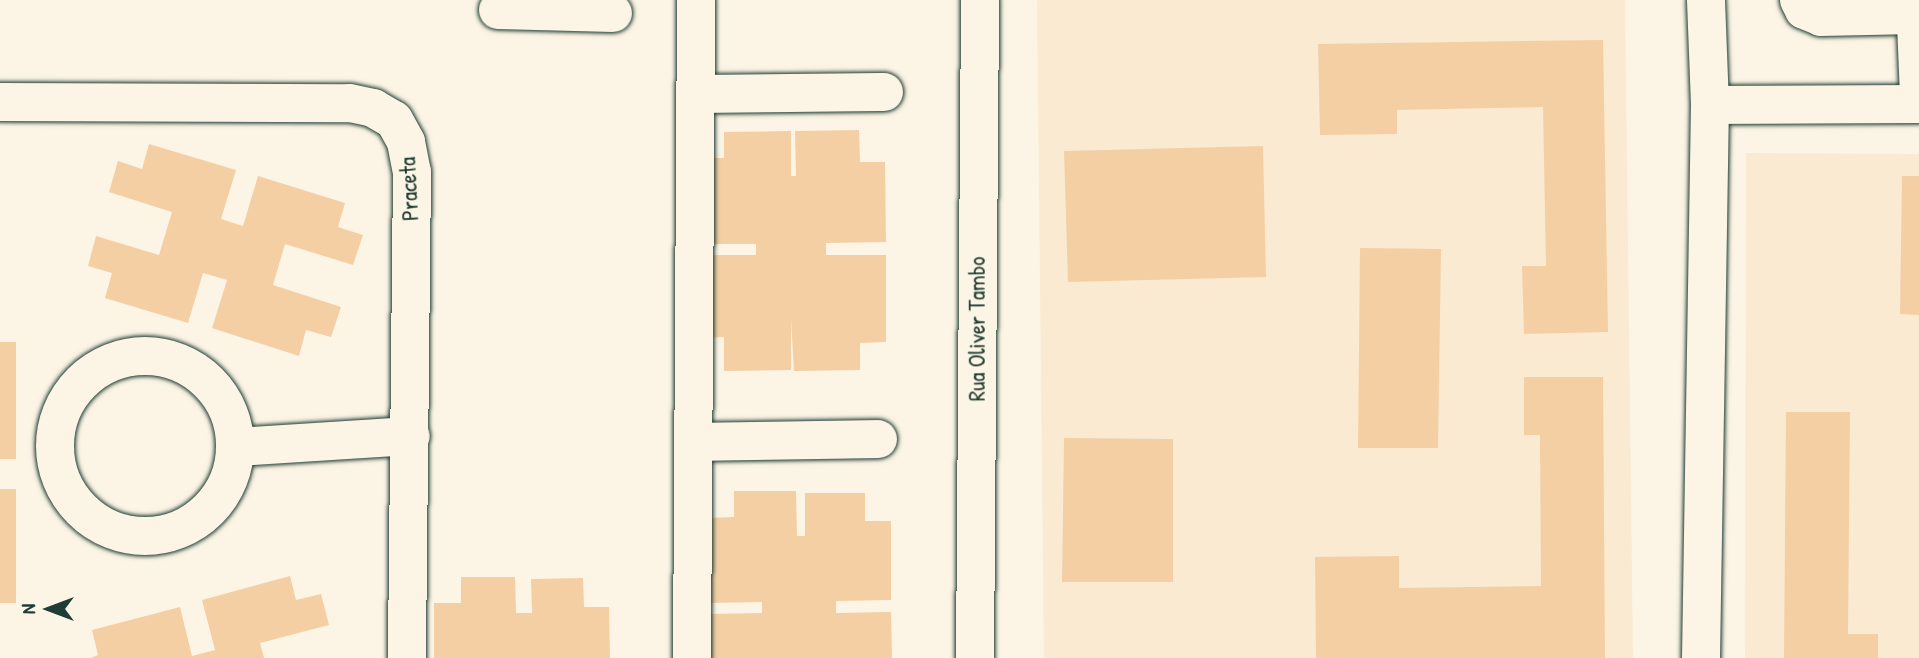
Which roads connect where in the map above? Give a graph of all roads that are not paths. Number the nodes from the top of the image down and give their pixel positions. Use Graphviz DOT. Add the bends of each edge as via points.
graph roads {
  1 [pos="696,0"];
  2 [pos="980,0"];
  3 [pos="1706,0"];
  4 [pos="1799,0"];
  5 [pos="1915,7"];
  6 [pos="498,10"];
  7 [pos="613,13"];
  8 [pos="884,92"];
  9 [pos="695,94"];
  10 [pos="1919,95"];
  11 [pos="0,102"];
  12 [pos="1919,104"];
  13 [pos="1710,106"];
  14 [pos="411,436"];
  15 [pos="878,439"];
  16 [pos="694,442"];
  17 [pos="236,447"];
  18 [pos="407,658"];
  19 [pos="692,658"];
  20 [pos="975,658"];
  21 [pos="1701,658"];
  1 -- 9 [label="street"];
  2 -- 20 [label="street, Rua Oliver Tambo"];
  3 -- 13 [label="street"];
  4 -- 5 [label="street" via="1804,10 1821,17"];
  5 -- 10 [label="street"];
  6 -- 7 [label="street"];
  8 -- 9 [label="street"];
  9 -- 16 [label="street"];
  11 -- 14 [label="street, Praceta" via="349,103 373,108 394,120 406,142 412,172"];
  12 -- 13 [label="street"];
  13 -- 21 [label="street"];
  14 -- 17 [label="street"];
  14 -- 18 [label="street, Praceta"];
  15 -- 16 [label="street"];
  16 -- 19 [label="street"];
  17 -- 17 [label="street" via="233,423 210,382 191,368 146,355 123,358 82,381 68,400 55,445 58,468 81,509 100,524 144,536 168,534 209,511 232,471"];
}
